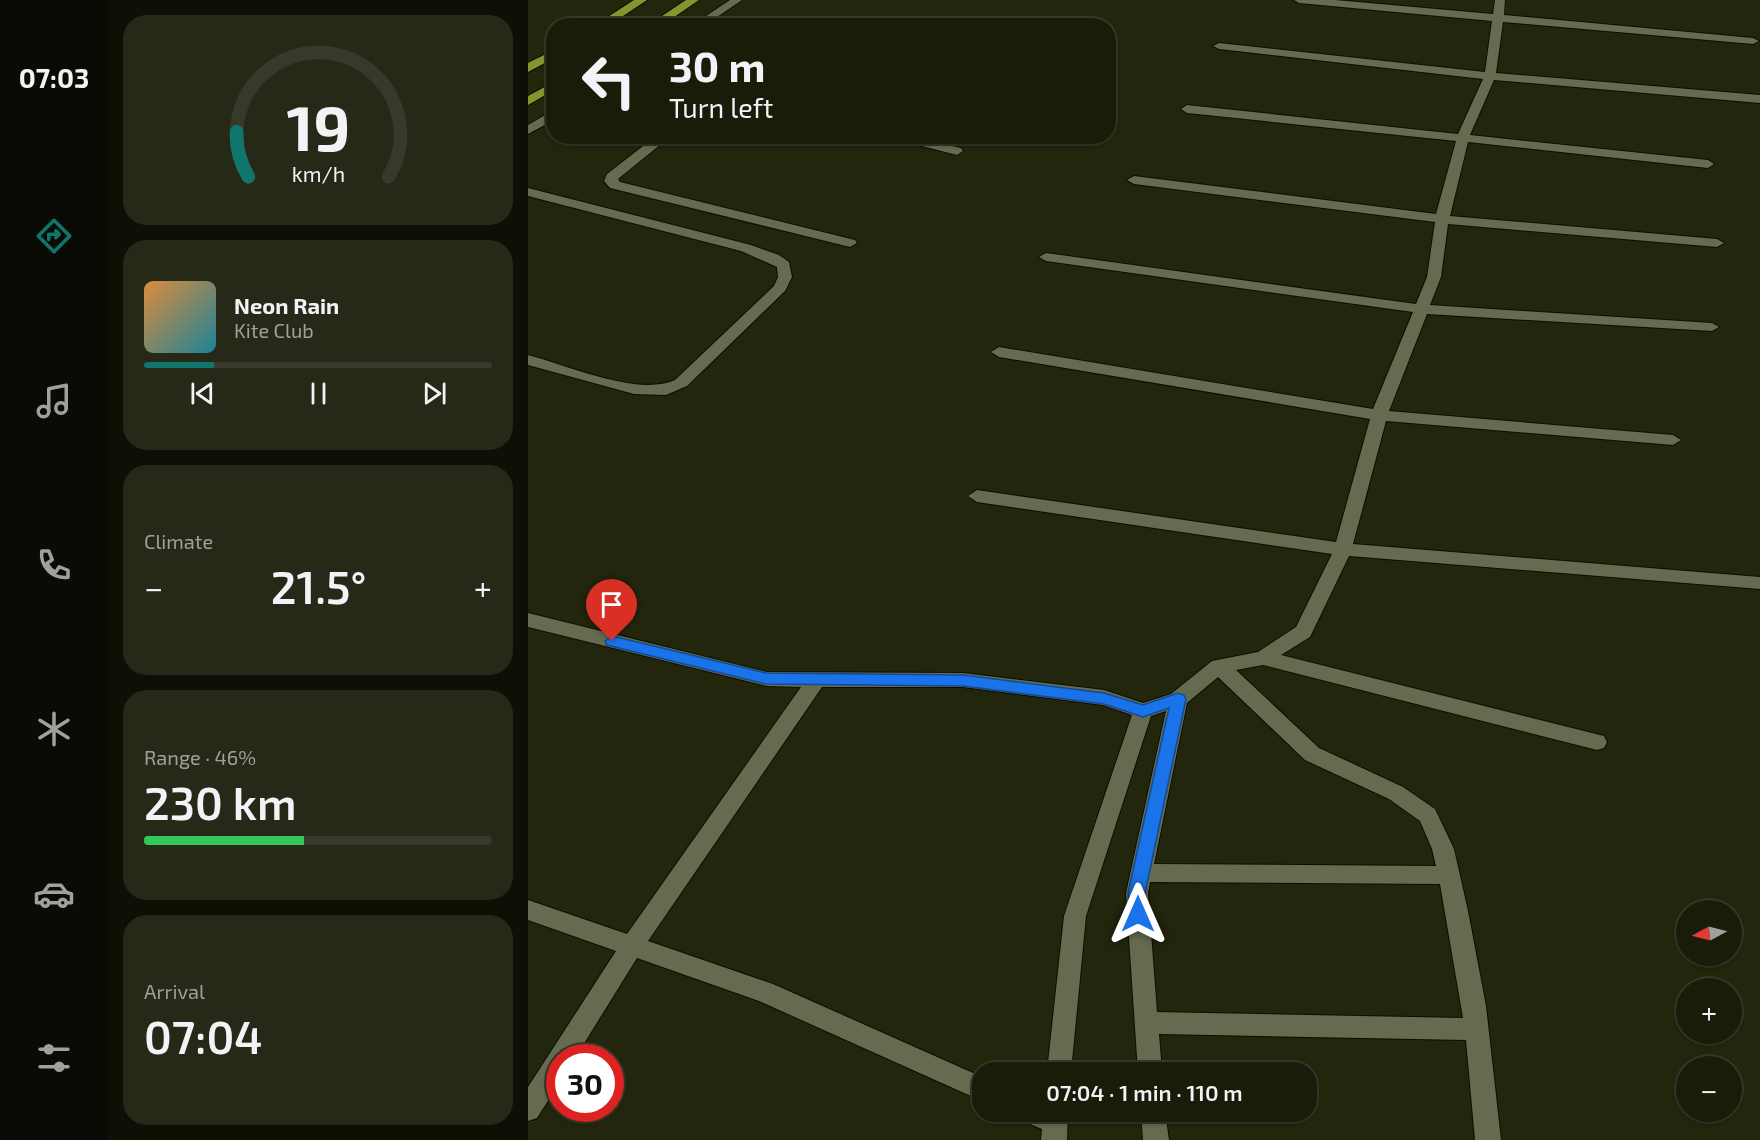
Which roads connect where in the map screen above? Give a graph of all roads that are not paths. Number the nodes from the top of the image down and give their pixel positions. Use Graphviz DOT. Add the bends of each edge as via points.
graph roads {
  1 [pos="642,0"];
  2 [pos="694,0"];
  3 [pos="737,0"];
  4 [pos="1299,0"];
  5 [pos="1500,0"];
  6 [pos="612,18"];
  7 [pos="665,18"];
  8 [pos="709,18"];
  9 [pos="1499,18"];
  10 [pos="1753,41"];
  11 [pos="1219,46"];
  12 [pos="546,57"];
  13 [pos="528,68"];
  14 [pos="1490,76"];
  15 [pos="546,90"];
  16 [pos="1760,99"];
  17 [pos="528,101"];
  18 [pos="1187,109"];
  19 [pos="546,119"];
  20 [pos="528,130"];
  21 [pos="1463,137"];
  22 [pos="655,144"];
  23 [pos="925,144"];
  24 [pos="957,151"];
  25 [pos="1708,164"];
  26 [pos="1134,180"];
  27 [pos="528,192"];
  28 [pos="1442,219"];
  29 [pos="850,243"];
  30 [pos="1717,243"];
  31 [pos="1046,257"];
  32 [pos="1423,309"];
  33 [pos="1713,327"];
  34 [pos="999,352"];
  35 [pos="528,360"];
  36 [pos="1379,415"];
  37 [pos="1673,440"];
  38 [pos="977,496"];
  39 [pos="1343,549"];
  40 [pos="1760,583"];
  41 [pos="528,620"];
  42 [pos="1263,658"];
  43 [pos="1219,666"];
  44 [pos="817,679"];
  45 [pos="1178,699"];
  46 [pos="1143,711"];
  47 [pos="1597,742"];
  48 [pos="1141,873"];
  49 [pos="1449,875"];
  50 [pos="528,910"];
  51 [pos="631,947"];
  52 [pos="1146,1023"];
  53 [pos="1476,1029"];
  54 [pos="570,1044"];
  55 [pos="1060,1062"];
  56 [pos="1149,1062"];
  57 [pos="546,1081"];
  58 [pos="972,1085"];
  59 [pos="528,1109"];
  60 [pos="1154,1122"];
  61 [pos="1156,1140"];
  62 [pos="1488,1140"];
  1 -- 6 [label="highway"];
  2 -- 7 [label="highway"];
  3 -- 8 [label="street"];
  4 -- 9 [label="street"];
  5 -- 9 [label="street"];
  9 -- 10 [label="street"];
  9 -- 14 [label="street"];
  11 -- 14 [label="street"];
  12 -- 13 [label="highway"];
  14 -- 16 [label="street"];
  14 -- 21 [label="street"];
  15 -- 17 [label="highway"];
  18 -- 21 [label="street"];
  19 -- 20 [label="street"];
  21 -- 25 [label="street"];
  21 -- 28 [label="street"];
  22 -- 29 [label="street" via="610,181"];
  23 -- 24 [label="street"];
  26 -- 28 [label="street"];
  27 -- 35 [label="street" via="746,248 784,265 785,277 780,288 681,382 666,390 634,389"];
  28 -- 30 [label="street"];
  28 -- 32 [label="street" via="1434,277"];
  31 -- 32 [label="street"];
  32 -- 33 [label="street"];
  32 -- 36 [label="street"];
  34 -- 36 [label="street"];
  36 -- 37 [label="street"];
  36 -- 39 [label="street"];
  38 -- 39 [label="street"];
  39 -- 40 [label="street"];
  39 -- 42 [label="street" via="1303,632"];
  41 -- 44 [label="street" via="766,678"];
  42 -- 43 [label="street"];
  42 -- 47 [label="street"];
  43 -- 45 [label="street"];
  43 -- 49 [label="street" via="1312,754 1396,793 1428,815"];
  44 -- 46 [label="street" via="963,680 1104,698"];
  44 -- 51 [label="street"];
  45 -- 46 [label="street"];
  45 -- 48 [label="street"];
  46 -- 55 [label="street" via="1075,916"];
  48 -- 49 [label="street"];
  48 -- 52 [label="street" via="1137,893"];
  49 -- 53 [label="street"];
  50 -- 51 [label="street"];
  51 -- 54 [label="street"];
  51 -- 58 [label="street" via="765,992"];
  52 -- 53 [label="street"];
  52 -- 56 [label="street"];
  53 -- 62 [label="street"];
  57 -- 59 [label="street"];
  60 -- 61 [label="street"];
}
